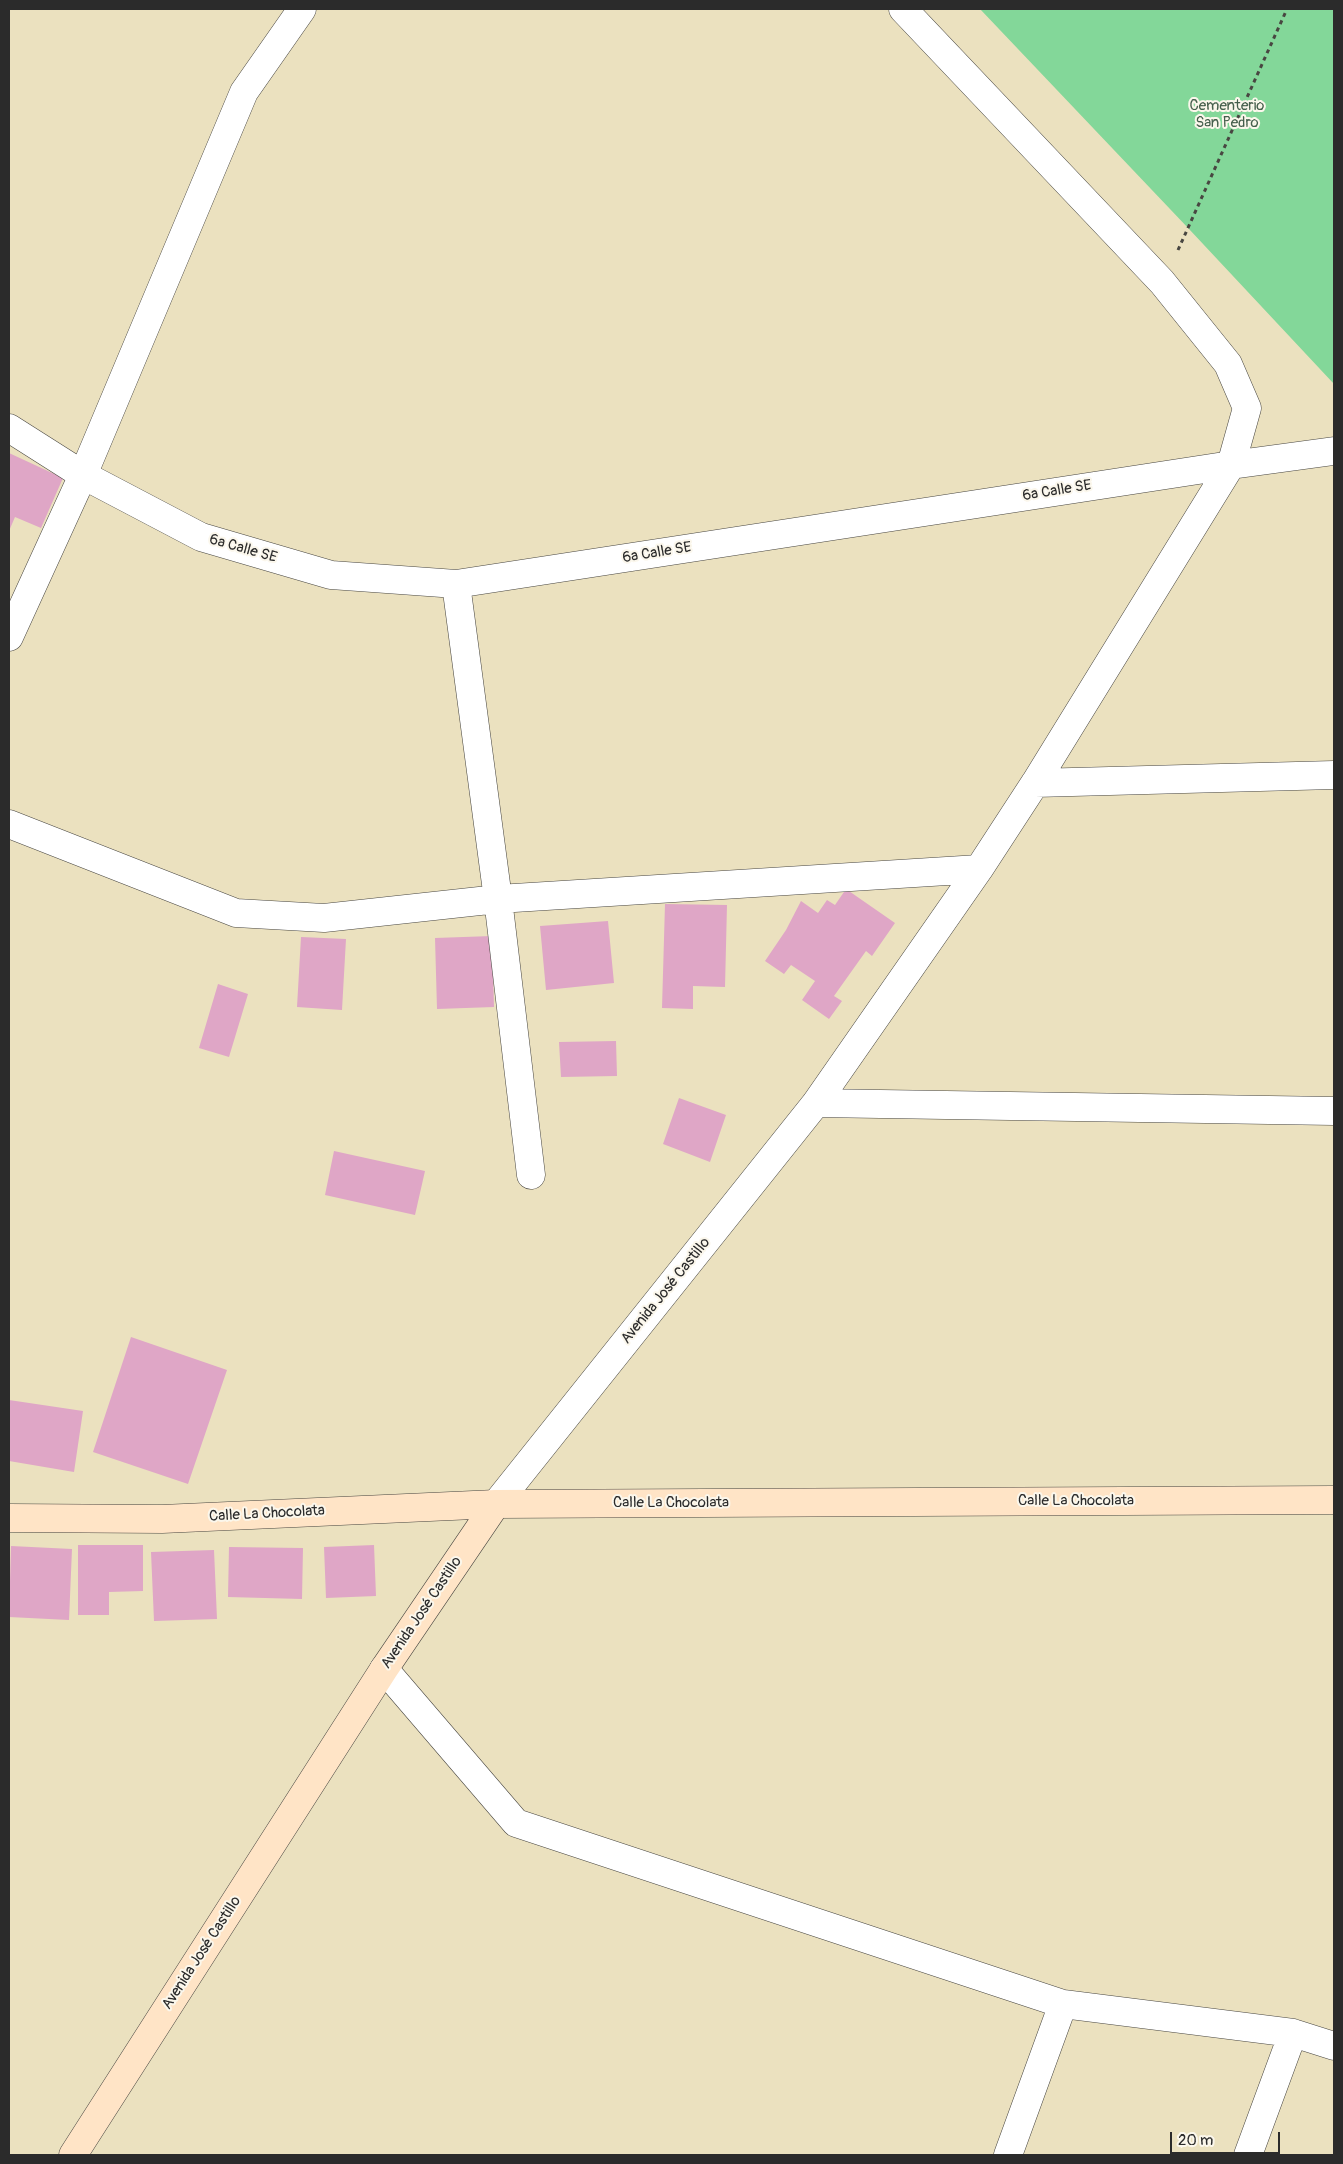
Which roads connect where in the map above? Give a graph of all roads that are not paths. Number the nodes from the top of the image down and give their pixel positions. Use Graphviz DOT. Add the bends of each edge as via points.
graph roads {
  1 [pos="302,9"];
  2 [pos="903,9"];
  3 [pos="9,428"];
  4 [pos="1334,451"];
  5 [pos="1231,465"];
  6 [pos="83,474"];
  7 [pos="456,584"];
  8 [pos="9,637"];
  9 [pos="1334,775"];
  10 [pos="1035,783"];
  11 [pos="9,824"];
  12 [pos="979,869"];
  13 [pos="498,899"];
  14 [pos="816,1103"];
  15 [pos="1334,1111"];
  16 [pos="531,1175"];
  17 [pos="1334,1500"];
  18 [pos="496,1504"];
  19 [pos="9,1518"];
  20 [pos="384,1669"];
  21 [pos="1063,2004"];
  22 [pos="1294,2033"];
  23 [pos="1334,2046"];
  24 [pos="73,2155"];
  25 [pos="1008,2155"];
  26 [pos="1248,2155"];
  1 -- 6 [label="street" via="244,92"];
  2 -- 5 [label="street, Avenida José Castillo" via="1162,282 1228,364 1247,408"];
  3 -- 6 [label="street, 6a Calle SE"];
  4 -- 5 [label="street, 6a Calle SE"];
  5 -- 7 [label="street, 6a Calle SE"];
  5 -- 10 [label="street, Avenida José Castillo"];
  6 -- 7 [label="street, 6a Calle SE" via="210,540 331,575"];
  6 -- 8 [label="street"];
  7 -- 13 [label="street"];
  9 -- 10 [label="street"];
  10 -- 12 [label="street, Avenida José Castillo"];
  11 -- 13 [label="street" via="236,913 324,918"];
  12 -- 13 [label="street"];
  12 -- 14 [label="street, Avenida José Castillo"];
  13 -- 16 [label="street"];
  14 -- 15 [label="street"];
  14 -- 18 [label="street, Avenida José Castillo"];
  17 -- 18 [label="street, Calle La Chocolata"];
  18 -- 19 [label="street, Calle La Chocolata" via="162,1519"];
  18 -- 20 [label="street, Avenida José Castillo"];
  20 -- 21 [label="street" via="516,1823"];
  20 -- 24 [label="street, Avenida José Castillo"];
  21 -- 22 [label="street"];
  21 -- 25 [label="street"];
  22 -- 23 [label="street"];
  22 -- 26 [label="street"];
}
